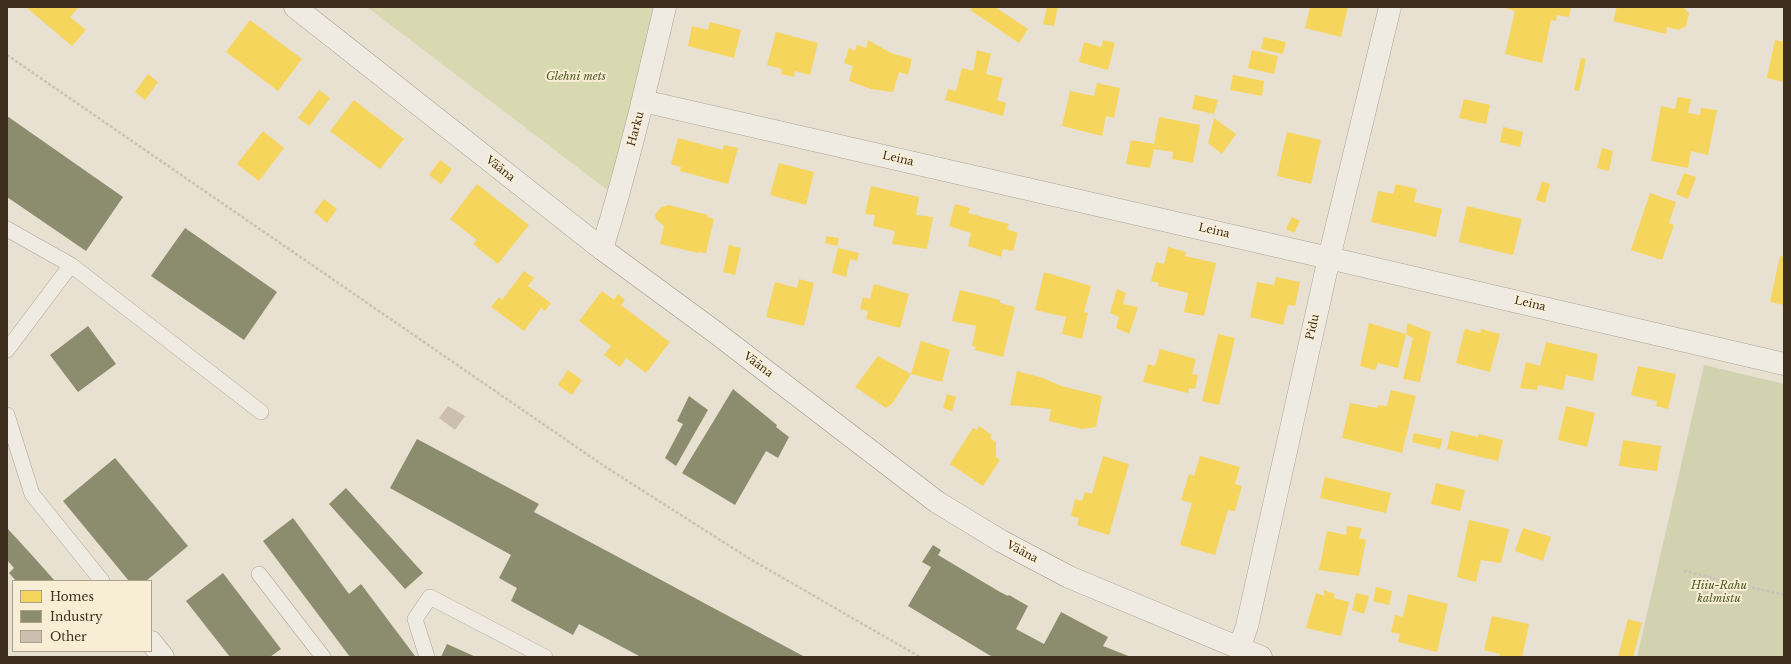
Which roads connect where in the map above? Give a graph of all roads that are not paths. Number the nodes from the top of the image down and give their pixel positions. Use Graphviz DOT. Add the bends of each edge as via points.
graph roads {
  1 [pos="295,7"];
  2 [pos="665,7"];
  3 [pos="1390,7"];
  4 [pos="644,101"];
  5 [pos="7,229"];
  6 [pos="602,249"];
  7 [pos="1329,258"];
  8 [pos="72,265"];
  9 [pos="7,350"];
  10 [pos="1784,364"];
  11 [pos="261,412"];
  12 [pos="7,415"];
  13 [pos="259,574"];
  14 [pos="101,580"];
  15 [pos="152,643"];
  16 [pos="1240,648"];
  17 [pos="163,657"];
  18 [pos="323,657"];
  19 [pos="427,657"];
  20 [pos="545,657"];
  21 [pos="1261,657"];
  1 -- 6 [label="street, Vääna"];
  2 -- 4 [label="street, Harku"];
  3 -- 7 [label="street, Pidu"];
  4 -- 6 [label="street, Harku"];
  4 -- 7 [label="street, Leina"];
  5 -- 8 [label="lane"];
  6 -- 16 [label="street, Vääna" via="715,332 936,502 1069,577"];
  7 -- 10 [label="street, Leina"];
  7 -- 16 [label="street, Pidu"];
  8 -- 9 [label="lane"];
  8 -- 11 [label="lane"];
  12 -- 14 [label="lane" via="32,494"];
  13 -- 18 [label="lane"];
  15 -- 17 [label="street"];
  16 -- 21 [label="street, Vääna"];
  19 -- 20 [label="lane" via="415,619 430,597"];
}
